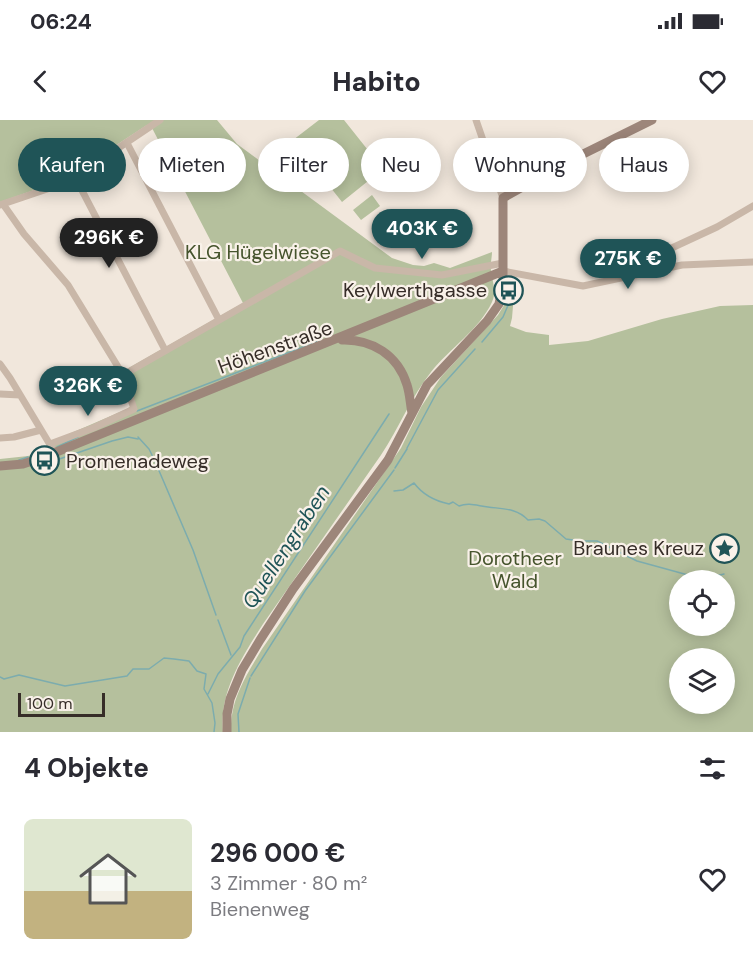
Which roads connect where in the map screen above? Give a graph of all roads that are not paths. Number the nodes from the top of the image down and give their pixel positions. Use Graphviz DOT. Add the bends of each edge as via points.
graph roads {
  1 [pos="160,120"];
  2 [pos="476,120"];
  3 [pos="652,120"];
  4 [pos="127,143"];
  5 [pos="39,192"];
  6 [pos="83,192"];
  7 [pos="503,198"];
  8 [pos="1,205"];
  9 [pos="753,206"];
  10 [pos="753,262"];
  11 [pos="503,267"];
  12 [pos="655,269"];
  13 [pos="219,320"];
  14 [pos="336,340"];
  15 [pos="165,350"];
  16 [pos="0,364"];
  17 [pos="123,375"];
  18 [pos="0,394"];
  19 [pos="20,395"];
  20 [pos="412,413"];
  21 [pos="41,430"];
  22 [pos="0,438"];
  23 [pos="52,449"];
  24 [pos="0,466"];
  25 [pos="227,732"];
  1 -- 4 [label="street"];
  2 -- 7 [label="street"];
  3 -- 7 [label="main road"];
  4 -- 13 [label="street"];
  5 -- 8 [label="street"];
  6 -- 15 [label="street"];
  7 -- 11 [label="main road"];
  8 -- 17 [label="street" via="68,285"];
  9 -- 12 [label="street" via="661,253"];
  10 -- 12 [label="street"];
  11 -- 12 [label="street" via="583,286"];
  11 -- 13 [label="street" via="442,275 375,268 340,251"];
  11 -- 14 [label="main road"];
  11 -- 20 [label="main road" via="502,295 496,310 433,377"];
  13 -- 15 [label="street"];
  14 -- 20 [label="main road, Höhenstraße" via="367,343 389,356 404,376"];
  14 -- 23 [label="main road, Höhenstraße" via="131,423"];
  15 -- 17 [label="street"];
  16 -- 19 [label="street"];
  17 -- 23 [label="street" via="134,409"];
  18 -- 19 [label="street"];
  19 -- 21 [label="street"];
  20 -- 25 [label="main road" via="391,455 293,589 249,657 230,699"];
  21 -- 22 [label="street"];
  21 -- 23 [label="street"];
  23 -- 24 [label="main road, Höhenstraße" via="31,462"];
}
